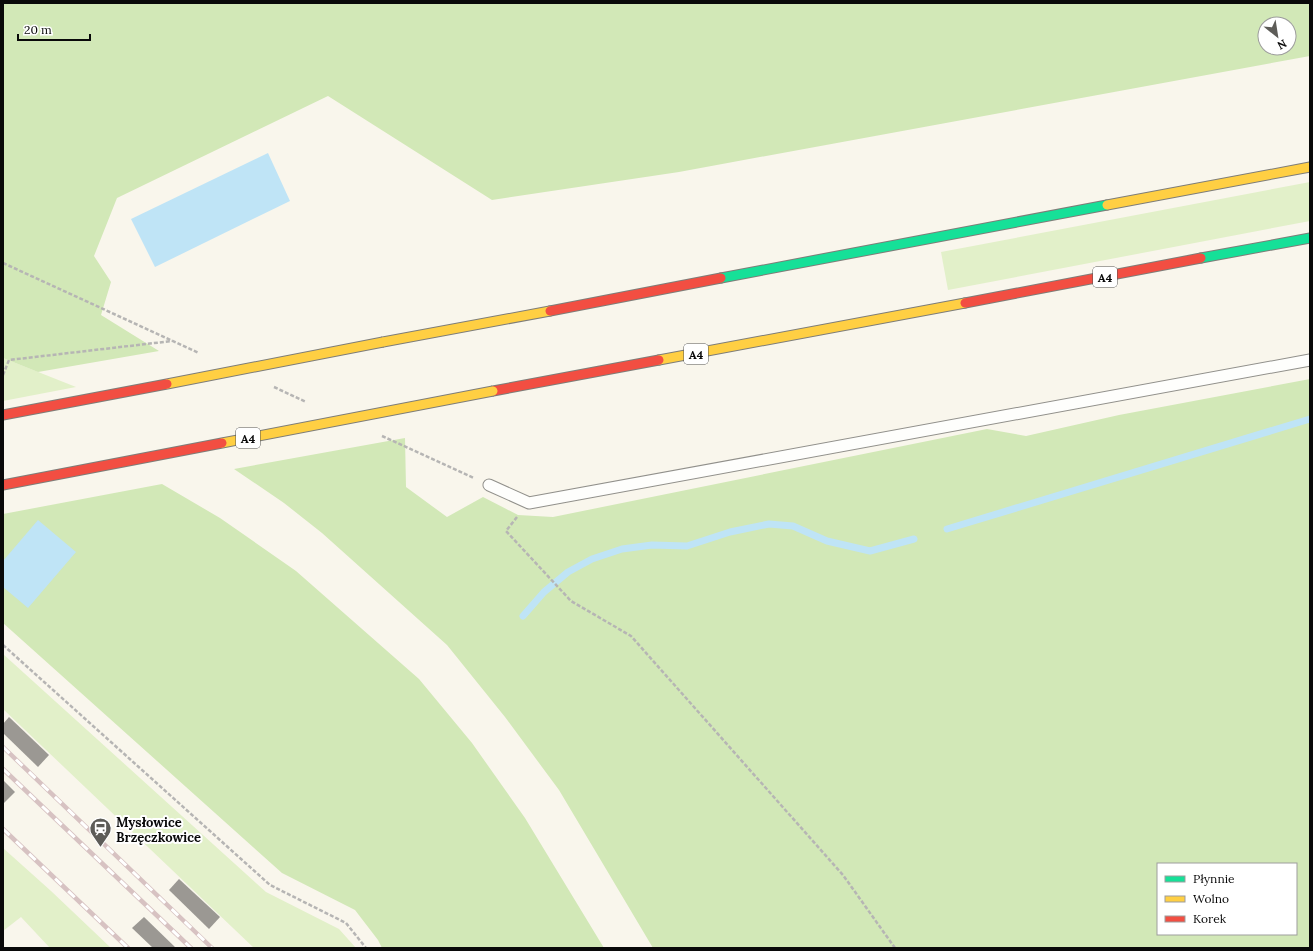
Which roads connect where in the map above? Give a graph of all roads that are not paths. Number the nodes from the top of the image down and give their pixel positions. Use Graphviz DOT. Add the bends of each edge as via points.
graph roads {
  1 [pos="1310,166"];
  2 [pos="1310,238"];
  3 [pos="1310,360"];
  4 [pos="3,415"];
  5 [pos="3,485"];
  6 [pos="489,485"];
  1 -- 4 [label="highway, bridge"];
  2 -- 5 [label="highway, A4, bridge"];
  3 -- 6 [label="lane" via="529,503"];
}
